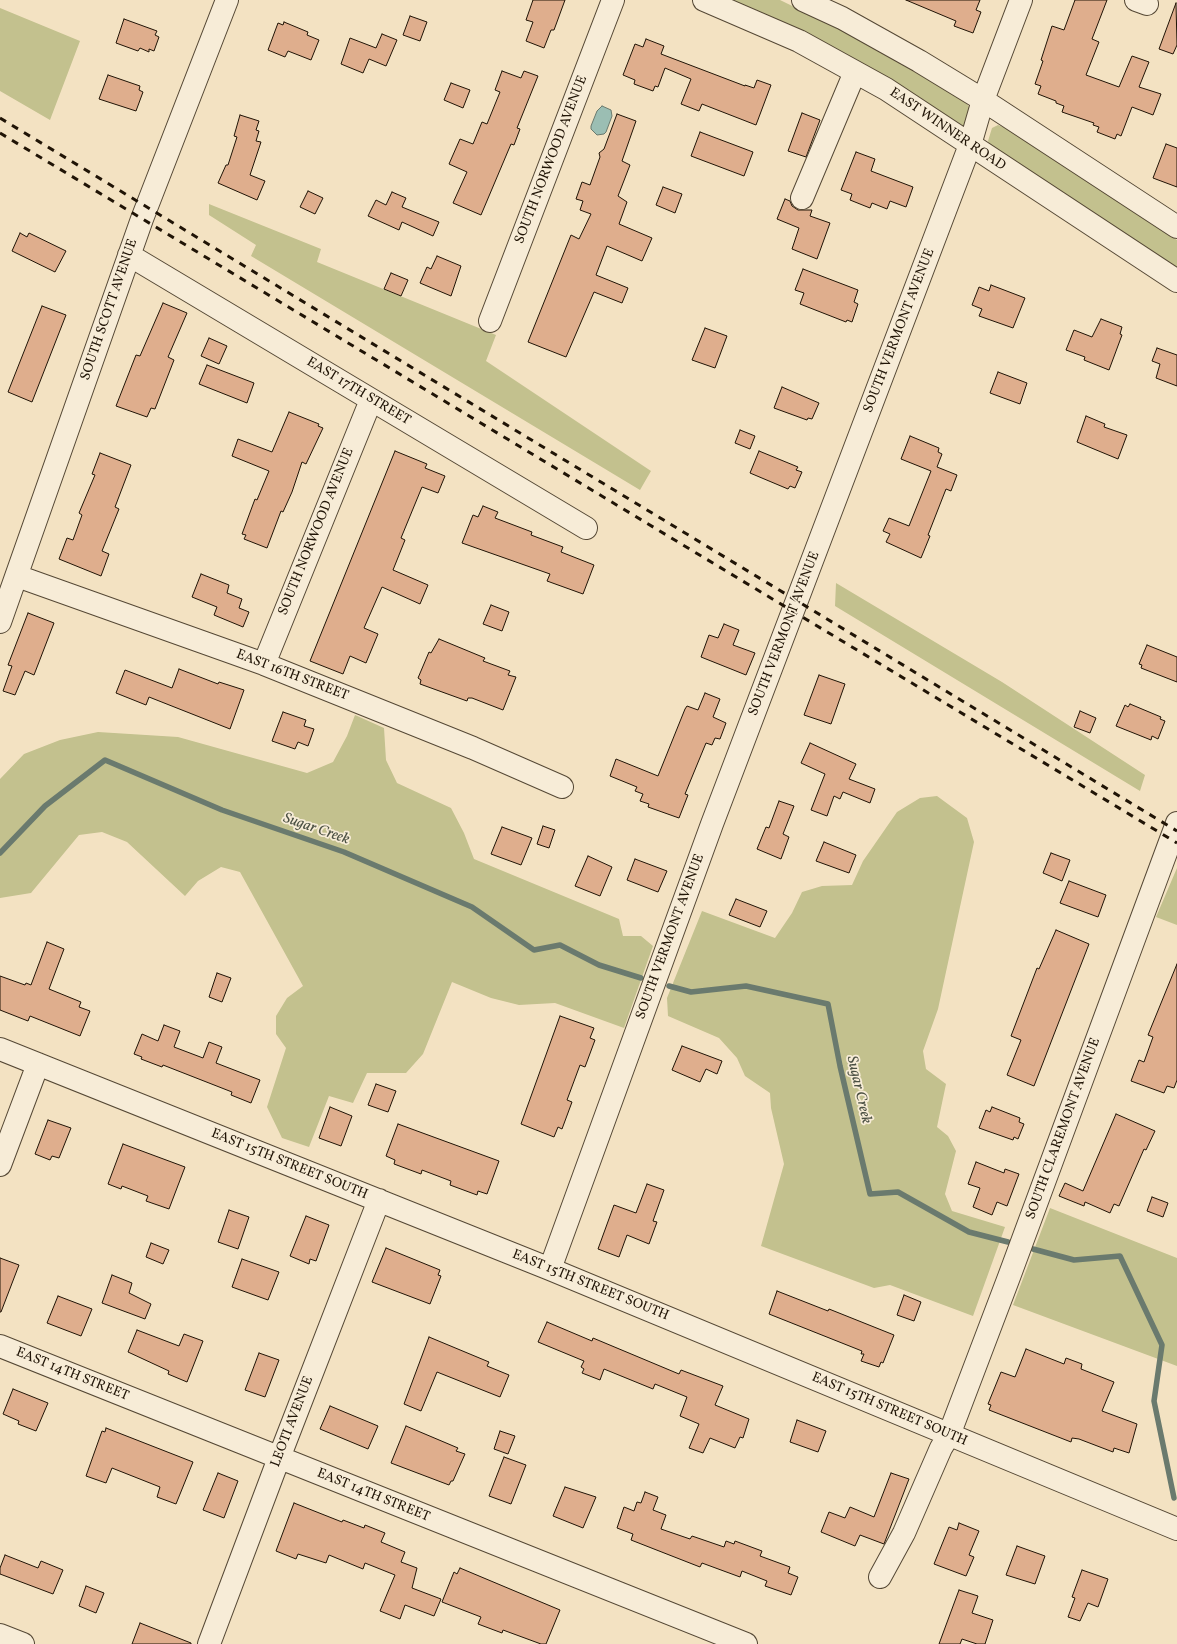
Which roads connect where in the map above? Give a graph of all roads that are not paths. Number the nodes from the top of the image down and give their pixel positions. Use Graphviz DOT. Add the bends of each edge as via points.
graph roads {
  1 [pos="227,0"];
  2 [pos="613,0"];
  3 [pos="704,0"];
  4 [pos="803,0"];
  5 [pos="1021,0"];
  6 [pos="855,72"];
  7 [pos="983,100"];
  8 [pos="970,145"];
  9 [pos="802,198"];
  10 [pos="1177,227"];
  11 [pos="130,255"];
  12 [pos="1177,281"];
  13 [pos="490,321"];
  14 [pos="370,400"];
  15 [pos="586,528"];
  16 [pos="17,576"];
  17 [pos="0,622"];
  18 [pos="264,664"];
  19 [pos="562,787"];
  20 [pos="1177,823"];
  21 [pos="0,1049"];
  22 [pos="38,1064"];
  23 [pos="0,1166"];
  24 [pos="379,1200"];
  25 [pos="550,1269"];
  26 [pos="0,1346"];
  27 [pos="948,1435"];
  28 [pos="279,1458"];
  29 [pos="1177,1529"];
  30 [pos="880,1577"];
  31 [pos="0,1635"];
  32 [pos="23,1644"];
  33 [pos="209,1644"];
  34 [pos="746,1644"];
  1 -- 11 [label="street, SOUTH SCOTT AVENUE"];
  2 -- 13 [label="street, SOUTH NORWOOD AVENUE"];
  3 -- 6 [label="street, EAST WINNER ROAD" via="799,41"];
  4 -- 7 [label="street" via="884,40"];
  5 -- 7 [label="street, SOUTH VERMONT AVENUE"];
  6 -- 8 [label="street, EAST WINNER ROAD" via="886,89"];
  6 -- 9 [label="street"];
  7 -- 8 [label="street, SOUTH VERMONT AVENUE"];
  7 -- 10 [label="street"];
  8 -- 12 [label="street, EAST WINNER ROAD"];
  8 -- 25 [label="street, SOUTH VERMONT AVENUE" via="712,824"];
  11 -- 14 [label="street, EAST 17TH STREET"];
  11 -- 16 [label="street, SOUTH SCOTT AVENUE"];
  14 -- 15 [label="street, EAST 17TH STREET"];
  14 -- 18 [label="street, SOUTH NORWOOD AVENUE"];
  16 -- 17 [label="street, SOUTH SCOTT AVENUE"];
  16 -- 18 [label="street, EAST 16TH STREET"];
  18 -- 19 [label="street, EAST 16TH STREET" via="473,748"];
  20 -- 27 [label="street, SOUTH CLAREMONT AVENUE"];
  21 -- 22 [label="street, EAST 15TH STREET SOUTH"];
  22 -- 23 [label="street"];
  22 -- 24 [label="street, EAST 15TH STREET SOUTH"];
  24 -- 25 [label="street, EAST 15TH STREET SOUTH"];
  24 -- 28 [label="street, LEOTI AVENUE"];
  25 -- 27 [label="street, EAST 15TH STREET SOUTH"];
  26 -- 28 [label="street, EAST 14TH STREET"];
  27 -- 29 [label="street, EAST 15TH STREET SOUTH"];
  27 -- 30 [label="street, SOUTH CLAREMONT AVENUE" via="904,1533"];
  28 -- 33 [label="street, LEOTI AVENUE"];
  28 -- 34 [label="street, EAST 14TH STREET"];
  31 -- 32 [label="street"];
}
